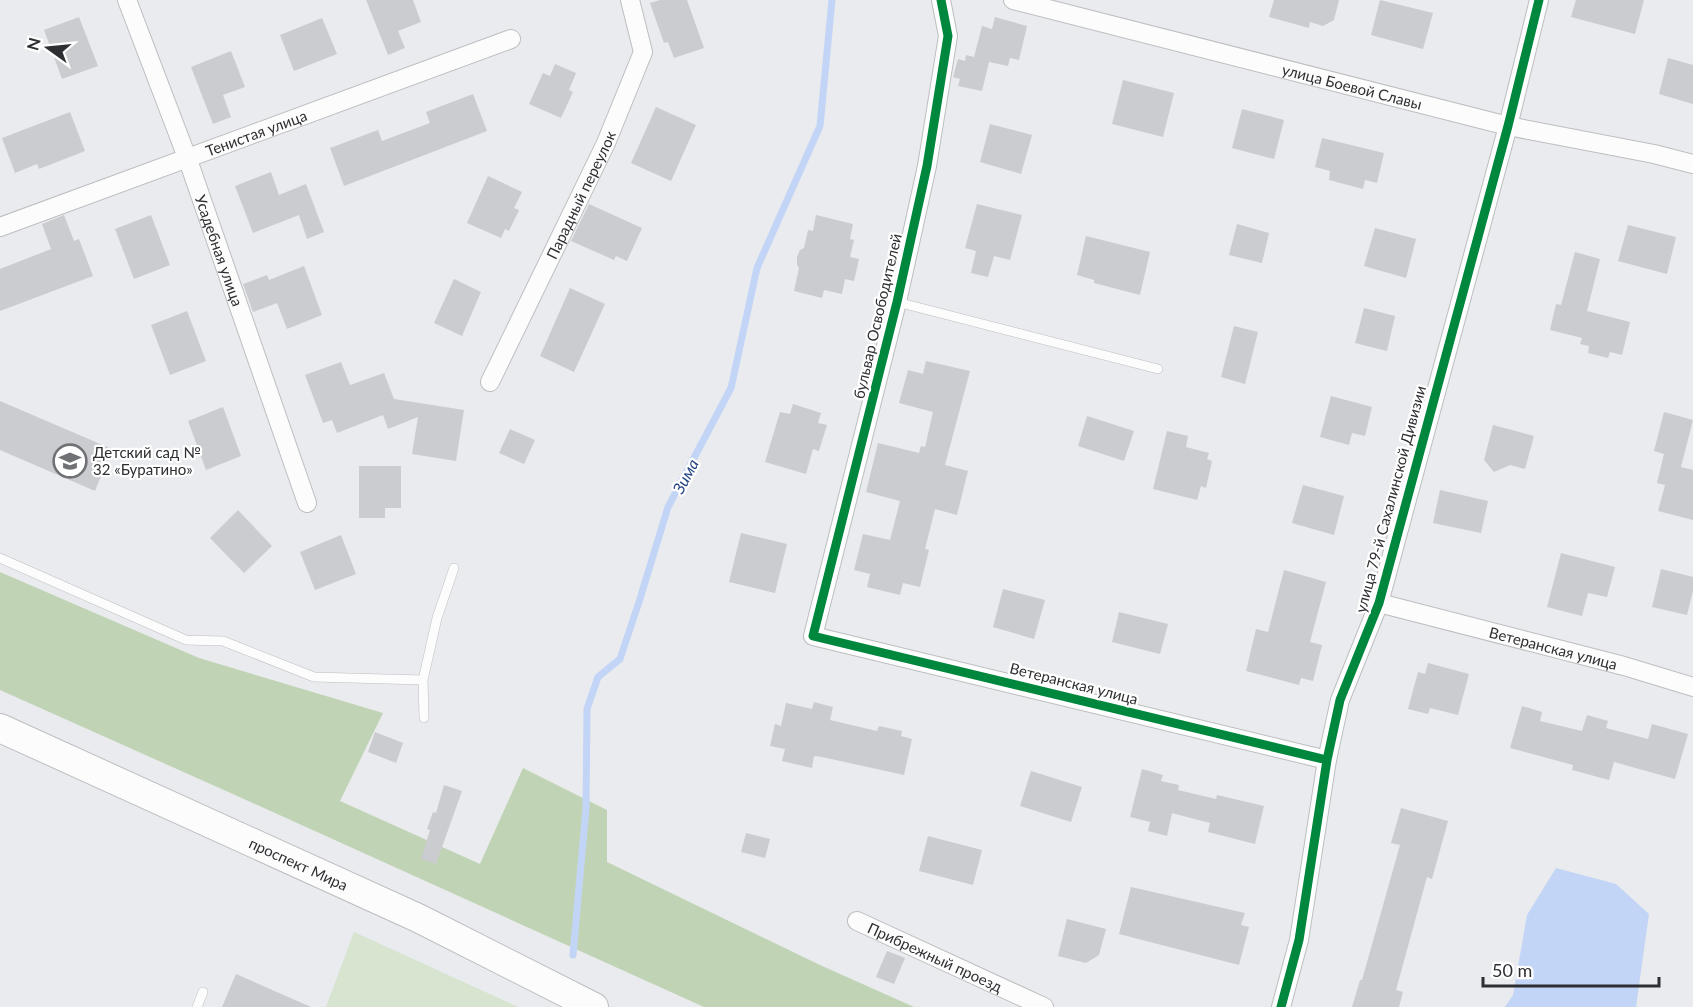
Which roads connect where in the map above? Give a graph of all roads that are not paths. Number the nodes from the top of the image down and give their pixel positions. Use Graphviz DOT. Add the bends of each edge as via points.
graph roads {
  1 [pos="127,0"];
  2 [pos="630,0"];
  3 [pos="941,0"];
  4 [pos="1013,0"];
  5 [pos="1539,0"];
  6 [pos="511,39"];
  7 [pos="1508,126"];
  8 [pos="188,160"];
  9 [pos="1693,164"];
  10 [pos="0,227"];
  11 [pos="897,302"];
  12 [pos="1158,369"];
  13 [pos="490,382"];
  14 [pos="307,503"];
  15 [pos="0,558"];
  16 [pos="454,568"];
  17 [pos="1379,603"];
  18 [pos="813,636"];
  19 [pos="423,680"];
  20 [pos="1693,687"];
  21 [pos="424,718"];
  22 [pos="0,728"];
  23 [pos="1327,760"];
  24 [pos="857,921"];
  25 [pos="203,992"];
  26 [pos="198,1007"];
  27 [pos="594,1007"];
  28 [pos="1044,1007"];
  29 [pos="1281,1007"];
  1 -- 8 [label="street, Усадебная улица"];
  2 -- 13 [label="street, Парадный переулок" via="643,52 606,143"];
  3 -- 11 [label="street, бульвар Освободителей" via="948,36 927,166"];
  4 -- 7 [label="street, улица Боевой Славы"];
  5 -- 7 [label="street, улица 79-й Сахалинской Дивизии"];
  6 -- 8 [label="street, Тенистая улица"];
  7 -- 9 [label="street, улица Боевой Славы"];
  7 -- 17 [label="street, улица 79-й Сахалинской Дивизии"];
  8 -- 10 [label="street, Тенистая улица"];
  8 -- 14 [label="street, Усадебная улица"];
  11 -- 12 [label="lane"];
  11 -- 18 [label="street, бульвар Освободителей"];
  15 -- 19 [label="lane" via="186,640 223,641 314,677"];
  16 -- 19 [label="lane" via="437,618"];
  17 -- 20 [label="street, Ветеранская улица"];
  17 -- 23 [label="street, улица 79-й Сахалинской Дивизии" via="1340,700"];
  18 -- 23 [label="street, Ветеранская улица"];
  19 -- 21 [label="lane"];
  22 -- 27 [label="main road, проспект Мира" via="418,918"];
  23 -- 29 [label="street, улица 79-й Сахалинской Дивизии" via="1299,940"];
  24 -- 28 [label="street, Прибрежный проезд"];
  25 -- 26 [label="lane"];
}
